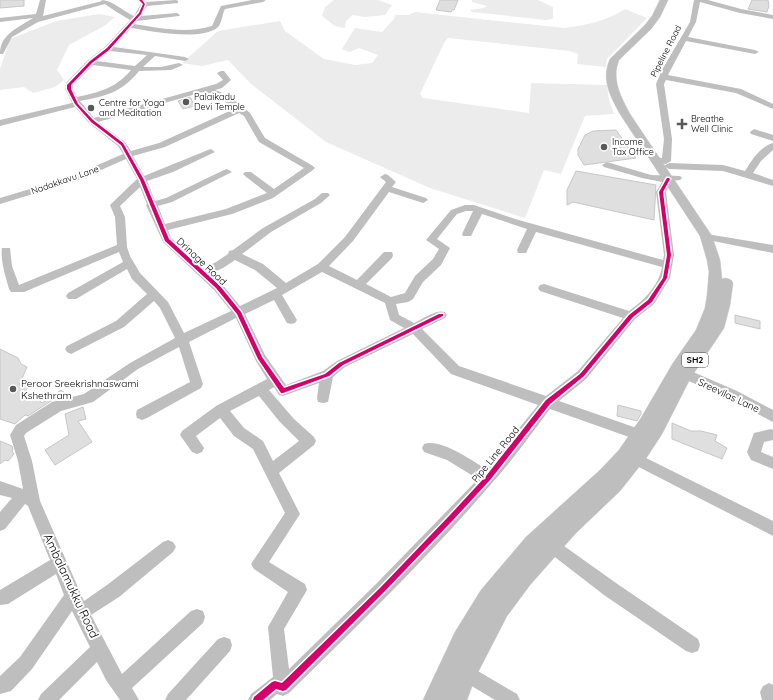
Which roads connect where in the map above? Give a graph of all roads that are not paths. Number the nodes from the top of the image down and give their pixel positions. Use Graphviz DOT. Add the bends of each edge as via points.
graph roads {
  1 [pos="43,0"];
  2 [pos="263,0"];
  3 [pos="664,0"];
  4 [pos="673,0"];
  5 [pos="697,0"];
  6 [pos="701,0"];
  7 [pos="105,1"];
  8 [pos="142,2"];
  9 [pos="176,2"];
  10 [pos="177,15"];
  11 [pos="38,18"];
  12 [pos="772,19"];
  13 [pos="0,20"];
  14 [pos="131,22"];
  15 [pos="180,31"];
  16 [pos="684,38"];
  17 [pos="169,42"];
  18 [pos="108,49"];
  19 [pos="0,52"];
  20 [pos="755,52"];
  21 [pos="153,54"];
  22 [pos="185,59"];
  23 [pos="91,62"];
  24 [pos="179,65"];
  25 [pos="135,69"];
  26 [pos="221,73"];
  27 [pos="664,78"];
  28 [pos="205,90"];
  29 [pos="109,91"];
  30 [pos="119,98"];
  31 [pos="76,102"];
  32 [pos="773,107"];
  33 [pos="240,109"];
  34 [pos="92,121"];
  35 [pos="0,123"];
  36 [pos="754,132"];
  37 [pos="773,138"];
  38 [pos="773,146"];
  39 [pos="210,152"];
  40 [pos="128,155"];
  41 [pos="607,166"];
  42 [pos="667,169"];
  43 [pos="227,172"];
  44 [pos="248,174"];
  45 [pos="747,174"];
  46 [pos="385,177"];
  47 [pos="142,180"];
  48 [pos="773,183"];
  49 [pos="387,188"];
  50 [pos="273,193"];
  51 [pos="325,195"];
  52 [pos="423,200"];
  53 [pos="0,201"];
  54 [pos="151,205"];
  55 [pos="479,210"];
  56 [pos="162,228"];
  57 [pos="533,228"];
  58 [pos="467,234"];
  59 [pos="712,238"];
  60 [pos="122,247"];
  61 [pos="773,249"];
  62 [pos="522,250"];
  63 [pos="234,254"];
  64 [pos="4,256"];
  65 [pos="388,256"];
  66 [pos="129,263"];
  67 [pos="667,265"];
  68 [pos="322,267"];
  69 [pos="203,272"];
  70 [pos="359,285"];
  71 [pos="544,288"];
  72 [pos="280,292"];
  73 [pos="154,295"];
  74 [pos="72,296"];
  75 [pos="390,300"];
  76 [pos="239,313"];
  77 [pos="441,315"];
  78 [pos="631,316"];
  79 [pos="291,320"];
  80 [pos="414,328"];
  81 [pos="182,340"];
  82 [pos="71,349"];
  83 [pos="680,372"];
  84 [pos="327,375"];
  85 [pos="276,380"];
  86 [pos="261,389"];
  87 [pos="323,398"];
  88 [pos="548,402"];
  89 [pos="221,410"];
  90 [pos="142,414"];
  91 [pos="773,416"];
  92 [pos="771,435"];
  93 [pos="645,436"];
  94 [pos="197,448"];
  95 [pos="429,448"];
  96 [pos="636,459"];
  97 [pos="773,463"];
  98 [pos="271,470"];
  99 [pos="488,478"];
  100 [pos="0,488"];
  101 [pos="28,498"];
  102 [pos="0,524"];
  103 [pos="773,529"];
  104 [pos="552,546"];
  105 [pos="168,547"];
  106 [pos="60,563"];
  107 [pos="73,596"];
  108 [pos="2,598"];
  109 [pos="82,612"];
  110 [pos="197,617"];
  111 [pos="224,645"];
  112 [pos="692,645"];
  113 [pos="100,648"];
  114 [pos="466,673"];
  115 [pos="0,685"];
  116 [pos="283,687"];
  117 [pos="125,694"];
  118 [pos="48,700"];
  119 [pos="174,700"];
  120 [pos="257,700"];
  121 [pos="434,700"];
  122 [pos="456,700"];
  123 [pos="511,700"];
  1 -- 11 [label="street"];
  2 -- 15 [label="street" via="223,7 219,12 217,24 209,30"];
  3 -- 42 [label="main road" via="648,27 615,59 610,72 618,101"];
  4 -- 42 [label="main road, SH2" via="663,21 619,65 618,74 624,98"];
  5 -- 16 [label="street, Pipeline Road" via="693,22"];
  6 -- 12 [label="street"];
  7 -- 11 [label="street"];
  7 -- 14 [label="street"];
  8 -- 9 [label="street"];
  8 -- 14 [label="street" via="140,13"];
  10 -- 14 [label="street"];
  11 -- 13 [label="street"];
  11 -- 19 [label="street" via="9,36"];
  14 -- 15 [label="street" via="162,31"];
  14 -- 18 [label="street"];
  15 -- 17 [label="street"];
  16 -- 20 [label="street"];
  16 -- 27 [label="street, Pipeline Road"];
  18 -- 21 [label="street" via="118,48"];
  18 -- 23 [label="street"];
  21 -- 22 [label="street"];
  21 -- 25 [label="street"];
  23 -- 25 [label="street"];
  23 -- 31 [label="street" via="69,84"];
  24 -- 25 [label="street" via="168,69"];
  25 -- 29 [label="street" via="129,78"];
  26 -- 28 [label="street" via="227,80 220,86"];
  27 -- 32 [label="street" via="738,91"];
  27 -- 42 [label="street, Pipeline Road" via="660,84 668,139"];
  28 -- 33 [label="street" via="225,97"];
  28 -- 34 [label="street"];
  29 -- 30 [label="street"];
  29 -- 31 [label="street"];
  31 -- 34 [label="street, Drinage Road"];
  31 -- 35 [label="street"];
  33 -- 40 [label="street, Nadakkavu Lane" via="162,145"];
  33 -- 50 [label="street" via="253,122 262,140 310,168"];
  34 -- 40 [label="street, Drinage Road" via="122,144"];
  36 -- 37 [label="street"];
  38 -- 45 [label="street" via="754,163"];
  39 -- 47 [label="street"];
  40 -- 47 [label="street, Drinage Road"];
  40 -- 53 [label="street, Nadakkavu Lane" via="73,179"];
  41 -- 42 [label="street" via="636,174"];
  42 -- 45 [label="street" via="723,168"];
  42 -- 59 [label="main road, SH2" via="703,213"];
  42 -- 67 [label="street, Pipe Line Road" via="661,192 669,256"];
  43 -- 54 [label="street" via="170,200"];
  44 -- 50 [label="street"];
  45 -- 48 [label="street"];
  46 -- 49 [label="street" via="391,182"];
  47 -- 54 [label="street, Drinage Road"];
  47 -- 60 [label="street" via="115,205 120,217"];
  49 -- 52 [label="street"];
  49 -- 68 [label="street, Ambalamukku Road" via="349,238"];
  50 -- 56 [label="street" via="229,212"];
  51 -- 63 [label="street"];
  54 -- 56 [label="street, Drinage Road"];
  55 -- 57 [label="street"];
  55 -- 58 [label="street"];
  55 -- 75 [label="street" via="465,208 454,212 431,240 445,248 440,257 419,279 409,296"];
  56 -- 69 [label="street, Drinage Road" via="167,240"];
  57 -- 62 [label="street"];
  57 -- 67 [label="street"];
  59 -- 61 [label="street"];
  59 -- 83 [label="main road, SH2" via="725,264 726,285 723,305 717,328"];
  60 -- 64 [label="street" via="20,289 15,289"];
  60 -- 66 [label="street"];
  63 -- 69 [label="street"];
  63 -- 72 [label="street" via="260,267"];
  65 -- 70 [label="street"];
  66 -- 73 [label="street" via="136,276"];
  66 -- 74 [label="street"];
  67 -- 78 [label="street, Pipe Line Road" via="665,278 659,289 650,301"];
  68 -- 70 [label="street"];
  68 -- 72 [label="street, Ambalamukku Road"];
  69 -- 76 [label="street, Drinage Road"];
  70 -- 75 [label="street"];
  71 -- 78 [label="street"];
  72 -- 76 [label="street, Ambalamukku Road"];
  72 -- 79 [label="street"];
  73 -- 81 [label="street" via="164,305"];
  73 -- 82 [label="street" via="120,324"];
  75 -- 80 [label="street" via="394,316"];
  76 -- 81 [label="street, Ambalamukku Road"];
  76 -- 85 [label="street, Drinage Road" via="260,358"];
  77 -- 80 [label="street"];
  78 -- 88 [label="street, Pipe Line Road" via="582,375"];
  80 -- 84 [label="street" via="341,364"];
  80 -- 88 [label="street" via="455,370"];
  81 -- 90 [label="street" via="197,384"];
  81 -- 101 [label="street, Ambalamukku Road" via="134,366 88,398 57,406 21,429 17,435 25,461"];
  83 -- 91 [label="street, Sreevilas Lane"];
  83 -- 93 [label="main road, SH2"];
  84 -- 85 [label="street, Drinage Road" via="284,390"];
  84 -- 87 [label="street"];
  85 -- 86 [label="street"];
  86 -- 89 [label="street"];
  86 -- 98 [label="street" via="275,408 309,441"];
  88 -- 93 [label="street"];
  88 -- 99 [label="street, Pipe Line Road"];
  89 -- 94 [label="street" via="187,435"];
  89 -- 98 [label="street" via="240,432 258,445"];
  92 -- 97 [label="street" via="759,437 754,452 756,456"];
  93 -- 96 [label="main road, SH2"];
  93 -- 121 [label="main road" via="541,536 497,584 474,617"];
  95 -- 99 [label="street" via="451,455"];
  96 -- 103 [label="street"];
  96 -- 104 [label="main road, SH2" via="614,485"];
  98 -- 116 [label="street" via="293,514 259,564 299,590 276,627"];
  99 -- 116 [label="street, Pipe Line Road" via="382,590"];
  100 -- 101 [label="street"];
  101 -- 102 [label="street"];
  101 -- 106 [label="street, Ambalamukku Road"];
  104 -- 112 [label="street"];
  104 -- 114 [label="main road, SH2" via="523,578 500,610"];
  105 -- 109 [label="street"];
  106 -- 107 [label="street, Ambalamukku Road"];
  106 -- 108 [label="street"];
  107 -- 109 [label="street, Ambalamukku Road"];
  107 -- 115 [label="street" via="26,663 6,685"];
  109 -- 113 [label="street, Ambalamukku Road"];
  110 -- 117 [label="street"];
  111 -- 119 [label="street"];
  113 -- 117 [label="street, Ambalamukku Road"];
  113 -- 118 [label="street"];
  114 -- 122 [label="main road, SH2"];
  114 -- 123 [label="street"];
  116 -- 120 [label="street, Pipe Line Road" via="275,685"];
}
